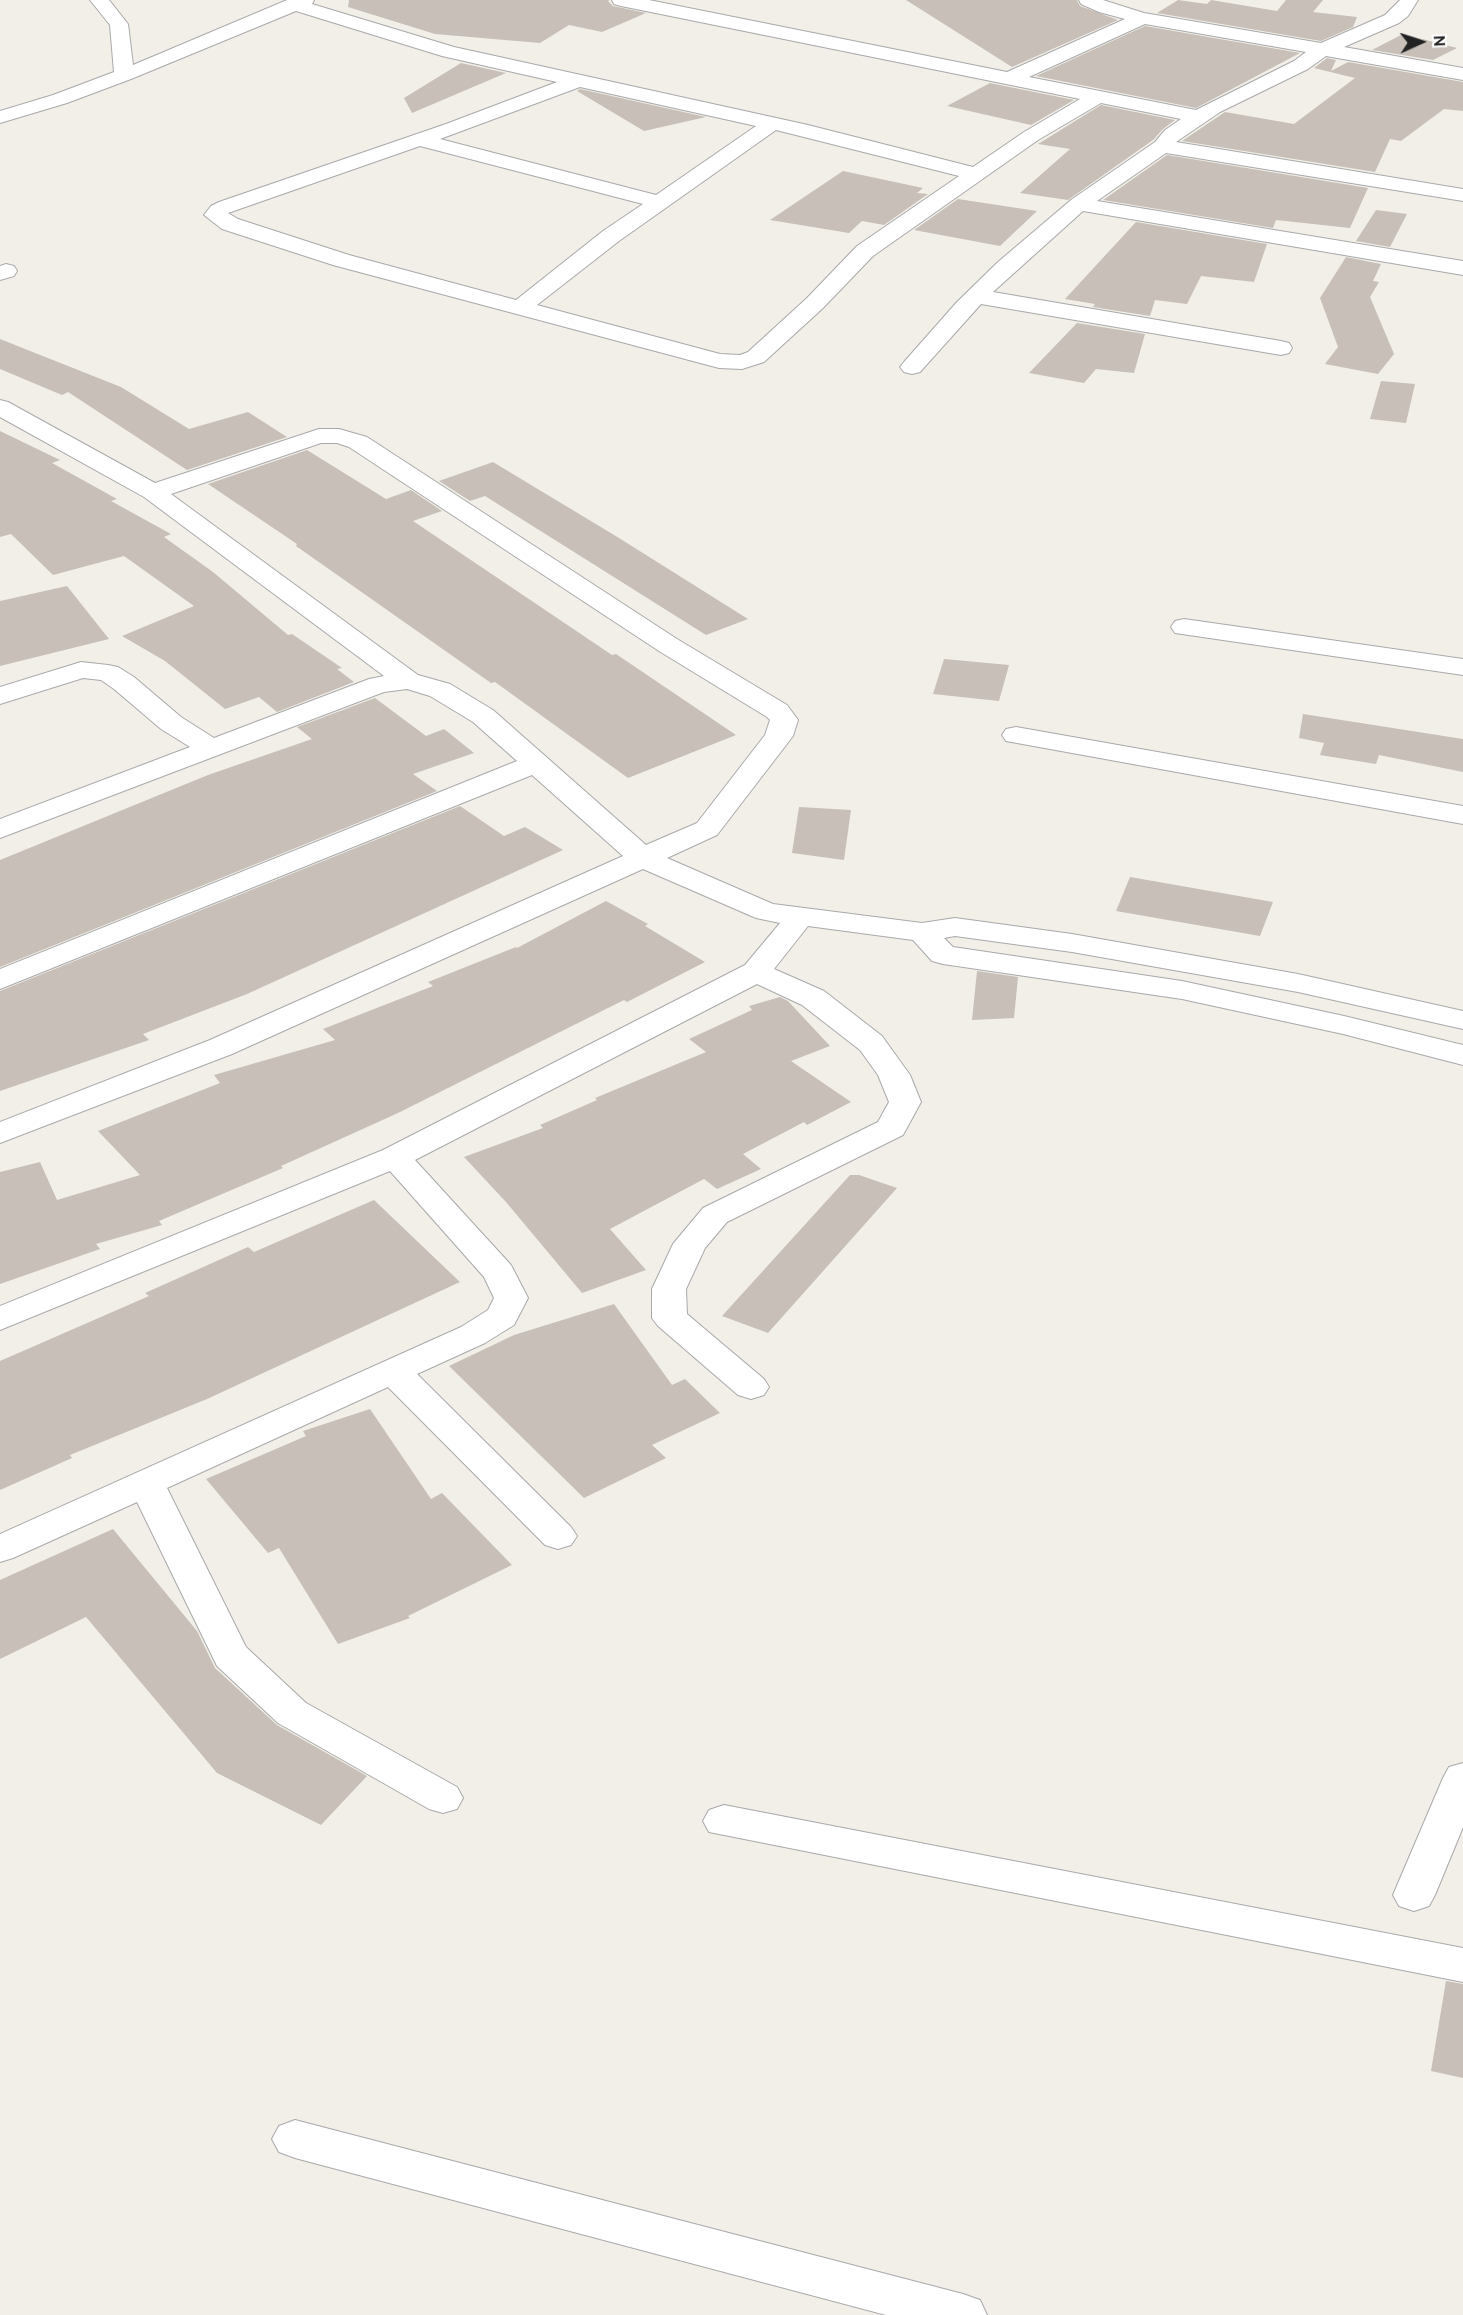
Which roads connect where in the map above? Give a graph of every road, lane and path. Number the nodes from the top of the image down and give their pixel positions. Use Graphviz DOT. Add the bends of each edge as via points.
graph roads {
  1 [pos="99,0"];
  2 [pos="621,0"];
  3 [pos="1089,0"];
  4 [pos="1409,0"];
  5 [pos="299,2"];
  6 [pos="1143,18"];
  7 [pos="1322,50"];
  8 [pos="1463,74"];
  9 [pos="124,75"];
  10 [pos="1010,78"];
  11 [pos="580,80"];
  12 [pos="1098,96"];
  13 [pos="0,117"];
  14 [pos="1200,117"];
  15 [pos="773,123"];
  16 [pos="418,140"];
  17 [pos="1162,146"];
  18 [pos="976,174"];
  19 [pos="1463,195"];
  20 [pos="660,202"];
  21 [pos="1078,204"];
  22 [pos="1463,268"];
  23 [pos="976,296"];
  24 [pos="520,308"];
  25 [pos="1281,348"];
  26 [pos="912,367"];
  27 [pos="0,407"];
  28 [pos="153,492"];
  29 [pos="1184,627"];
  30 [pos="1463,667"];
  31 [pos="408,681"];
  32 [pos="0,696"];
  33 [pos="1016,735"];
  34 [pos="212,749"];
  35 [pos="536,763"];
  36 [pos="1463,814"];
  37 [pos="0,829"];
  38 [pos="643,858"];
  39 [pos="801,916"];
  40 [pos="922,932"];
  41 [pos="756,972"];
  42 [pos="0,980"];
  43 [pos="1363,998"];
  44 [pos="1463,1020"];
  45 [pos="1344,1025"];
  46 [pos="1463,1055"];
  47 [pos="0,1133"];
  48 [pos="395,1157"];
  49 [pos="0,1319"];
  50 [pos="393,1371"];
  51 [pos="751,1387"];
  52 [pos="146,1483"];
  53 [pos="558,1536"];
  54 [pos="0,1549"];
  55 [pos="1463,1778"];
  56 [pos="443,1798"];
  57 [pos="724,1821"];
  58 [pos="1414,1895"];
  59 [pos="1463,1965"];
  60 [pos="295,2139"];
  61 [pos="963,2315"];
  1 -- 9 [label="street" via="119,24"];
  2 -- 10 [label="street"];
  3 -- 6 [label="street"];
  4 -- 7 [label="street" via="1392,19"];
  5 -- 9 [label="street"];
  5 -- 11 [label="street" via="449,52"];
  6 -- 7 [label="street"];
  6 -- 10 [label="street"];
  7 -- 8 [label="street"];
  7 -- 14 [label="street"];
  9 -- 13 [label="street"];
  10 -- 12 [label="street"];
  11 -- 15 [label="street"];
  11 -- 16 [label="street"];
  12 -- 14 [label="street"];
  12 -- 18 [label="street"];
  14 -- 17 [label="street" via="1172,134"];
  15 -- 18 [label="street"];
  15 -- 20 [label="street"];
  16 -- 20 [label="street"];
  16 -- 24 [label="street" via="226,206 215,215 230,224 341,260"];
  17 -- 19 [label="street"];
  17 -- 21 [label="street"];
  18 -- 24 [label="street" via="865,251 756,357 742,362 719,361"];
  20 -- 24 [label="street"];
  21 -- 22 [label="street"];
  21 -- 23 [label="street"];
  23 -- 25 [label="street"];
  23 -- 26 [label="street"];
  27 -- 28 [label="street"];
  28 -- 31 [label="street"];
  28 -- 38 [label="street" via="319,436 339,436 358,442 668,645 777,711 784,720 779,736 707,829"];
  29 -- 30 [label="street"];
  31 -- 34 [label="street" via="379,685"];
  31 -- 35 [label="street" via="440,690 483,716"];
  32 -- 34 [label="street" via="81,670 108,673 171,723"];
  33 -- 36 [label="street"];
  34 -- 37 [label="street"];
  35 -- 38 [label="street"];
  35 -- 42 [label="street"];
  38 -- 39 [label="street" via="767,912"];
  38 -- 47 [label="street" via="221,1047"];
  39 -- 40 [label="street"];
  39 -- 41 [label="street"];
  40 -- 43 [label="street" via="955,927 1072,943"];
  40 -- 45 [label="street" via="943,956 1182,990"];
  41 -- 48 [label="street"];
  41 -- 51 [label="street" via="813,998 871,1043 894,1075 905,1102 891,1128 715,1215 690,1244 669,1289 670,1318"];
  43 -- 44 [label="street"];
  43 -- 45 [label="street"];
  45 -- 46 [label="street"];
  48 -- 49 [label="street"];
  48 -- 50 [label="street" via="500,1273 511,1298 502,1317 473,1335"];
  50 -- 52 [label="street"];
  50 -- 53 [label="street"];
  52 -- 54 [label="street"];
  52 -- 56 [label="street" via="231,1656 292,1713"];
  55 -- 58 [label="street"];
  57 -- 59 [label="street"];
  60 -- 61 [label="street"];
}
